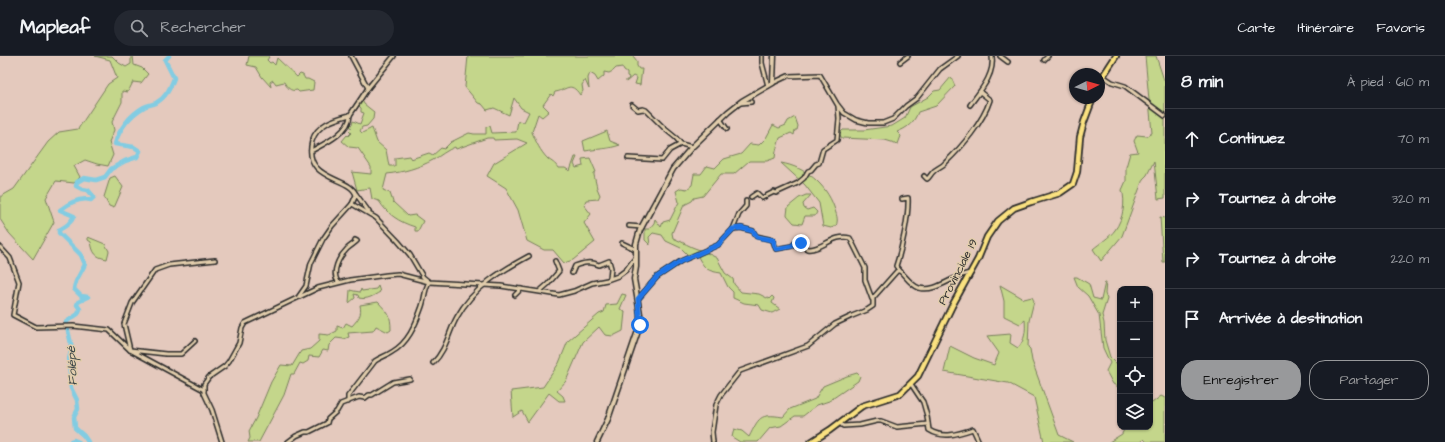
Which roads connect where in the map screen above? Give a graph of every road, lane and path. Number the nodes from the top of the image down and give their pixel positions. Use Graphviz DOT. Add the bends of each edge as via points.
graph roads {
  1 [pos="351,56"];
  2 [pos="394,56"];
  3 [pos="762,56"];
  4 [pos="774,56"];
  5 [pos="908,56"];
  6 [pos="958,56"];
  7 [pos="992,56"];
  8 [pos="1000,56"];
  9 [pos="1048,56"];
  10 [pos="1116,56"];
  11 [pos="1044,60"];
  12 [pos="900,62"];
  13 [pos="1008,62"];
  14 [pos="1105,73"];
  15 [pos="1105,77"];
  16 [pos="772,83"];
  17 [pos="768,86"];
  18 [pos="368,88"];
  19 [pos="980,92"];
  20 [pos="751,102"];
  21 [pos="739,103"];
  22 [pos="1091,104"];
  23 [pos="632,105"];
  24 [pos="970,105"];
  25 [pos="838,106"];
  26 [pos="350,115"];
  27 [pos="1165,116"];
  28 [pos="720,119"];
  29 [pos="727,129"];
  30 [pos="681,144"];
  31 [pos="692,147"];
  32 [pos="311,151"];
  33 [pos="628,158"];
  34 [pos="924,176"];
  35 [pos="355,192"];
  36 [pos="751,197"];
  37 [pos="902,199"];
  38 [pos="746,201"];
  39 [pos="352,204"];
  40 [pos="370,214"];
  41 [pos="629,226"];
  42 [pos="642,227"];
  43 [pos="733,229"];
  44 [pos="355,240"];
  45 [pos="622,243"];
  46 [pos="0,247"];
  47 [pos="635,249"];
  48 [pos="529,256"];
  49 [pos="635,258"];
  50 [pos="215,260"];
  51 [pos="555,261"];
  52 [pos="900,271"];
  53 [pos="572,273"];
  54 [pos="971,273"];
  55 [pos="610,278"];
  56 [pos="338,282"];
  57 [pos="429,282"];
  58 [pos="482,286"];
  59 [pos="521,289"];
  60 [pos="540,291"];
  61 [pos="515,295"];
  62 [pos="299,296"];
  63 [pos="638,299"];
  64 [pos="872,299"];
  65 [pos="195,341"];
  66 [pos="130,350"];
  67 [pos="433,363"];
  68 [pos="410,379"];
  69 [pos="910,384"];
  70 [pos="204,390"];
  71 [pos="348,402"];
  72 [pos="840,423"];
  73 [pos="928,424"];
  74 [pos="222,442"];
  75 [pos="288,442"];
  76 [pos="597,442"];
  77 [pos="713,442"];
  78 [pos="811,442"];
  79 [pos="979,442"];
  1 -- 18 [label="street"];
  2 -- 18 [label="street"];
  3 -- 17 [label="street"];
  4 -- 16 [label="street"];
  5 -- 12 [label="street"];
  6 -- 25 [label="street" via="940,69 917,98 886,122 863,122 844,113"];
  7 -- 19 [label="street" via="991,73"];
  8 -- 13 [label="street"];
  9 -- 11 [label="street"];
  10 -- 14 [label="main road"];
  15 -- 27 [label="street" via="1125,86"];
  16 -- 17 [label="street"];
  16 -- 25 [label="street" via="788,76 820,75"];
  17 -- 21 [label="street"];
  18 -- 26 [label="street"];
  19 -- 24 [label="street"];
  19 -- 34 [label="street" via="990,100 989,106 970,135 960,149 932,173 930,178"];
  20 -- 21 [label="street"];
  21 -- 28 [label="street"];
  22 -- 54 [label="main road, Provinciale 19" via="1080,137 1077,172 1073,184 1060,193 1014,208 1001,218 988,237"];
  23 -- 30 [label="street" via="638,110 646,110"];
  25 -- 36 [label="street" via="837,140 823,149 819,163 798,183 762,198 757,193"];
  26 -- 32 [label="street" via="347,126 329,141"];
  26 -- 32 [label="street" via="333,120 318,130 313,138"];
  28 -- 29 [label="street"];
  28 -- 31 [label="street"];
  30 -- 31 [label="street"];
  30 -- 33 [label="street" via="670,150 662,160"];
  31 -- 42 [label="street" via="673,170"];
  32 -- 35 [label="street" via="312,160 321,171"];
  35 -- 39 [label="street"];
  35 -- 40 [label="street"];
  37 -- 52 [label="street" via="908,198 896,266"];
  38 -- 43 [label="street" via="746,206 739,214"];
  39 -- 40 [label="street"];
  39 -- 62 [label="street" via="322,239 311,263 306,286"];
  40 -- 57 [label="street" via="398,241"];
  41 -- 42 [label="street"];
  42 -- 47 [label="street"];
  43 -- 63 [label="street" via="718,245 681,261 657,277"];
  43 -- 64 [label="street" via="753,231 757,237 773,240 776,249 792,246 796,242 812,250 839,238 850,238 866,270 865,280"];
  44 -- 56 [label="street" via="357,241 344,253 335,270"];
  45 -- 47 [label="street"];
  46 -- 66 [label="street" via="10,258 19,282 13,315 36,327 73,326 109,330"];
  47 -- 49 [label="street"];
  48 -- 58 [label="street"];
  49 -- 55 [label="street" via="622,273"];
  49 -- 63 [label="street" via="634,279"];
  50 -- 66 [label="street" via="169,265 155,270 132,304 124,324"];
  51 -- 60 [label="street" via="559,271"];
  52 -- 54 [label="street" via="916,286 925,288"];
  52 -- 64 [label="street" via="897,270"];
  53 -- 55 [label="street" via="575,266 585,263 599,265 609,260"];
  54 -- 69 [label="main road, Provinciale 19" via="918,376"];
  55 -- 60 [label="street" via="559,295"];
  56 -- 57 [label="street" via="391,274"];
  56 -- 62 [label="street"];
  57 -- 58 [label="street"];
  57 -- 71 [label="street" via="413,331 395,350 376,361 348,396"];
  58 -- 59 [label="street"];
  58 -- 67 [label="street" via="468,299 456,318 443,352"];
  59 -- 60 [label="street"];
  59 -- 61 [label="street"];
  62 -- 70 [label="street" via="243,325 241,340 232,356 225,366 206,380"];
  63 -- 76 [label="street" via="639,329 608,419"];
  64 -- 77 [label="street" via="872,308 835,324 808,346 740,371 716,405"];
  65 -- 66 [label="street" via="181,354"];
  66 -- 70 [label="street"];
  68 -- 71 [label="street" via="393,382 372,395"];
  69 -- 72 [label="main road, Provinciale 19" via="897,395 862,406"];
  69 -- 73 [label="street" via="923,402"];
  70 -- 74 [label="street"];
  71 -- 75 [label="street" via="340,404 327,423"];
  72 -- 73 [label="street" via="843,426 881,421 897,427"];
  72 -- 78 [label="main road, Provinciale 19"];
  73 -- 79 [label="street" via="929,430 940,435 973,430"];
}
